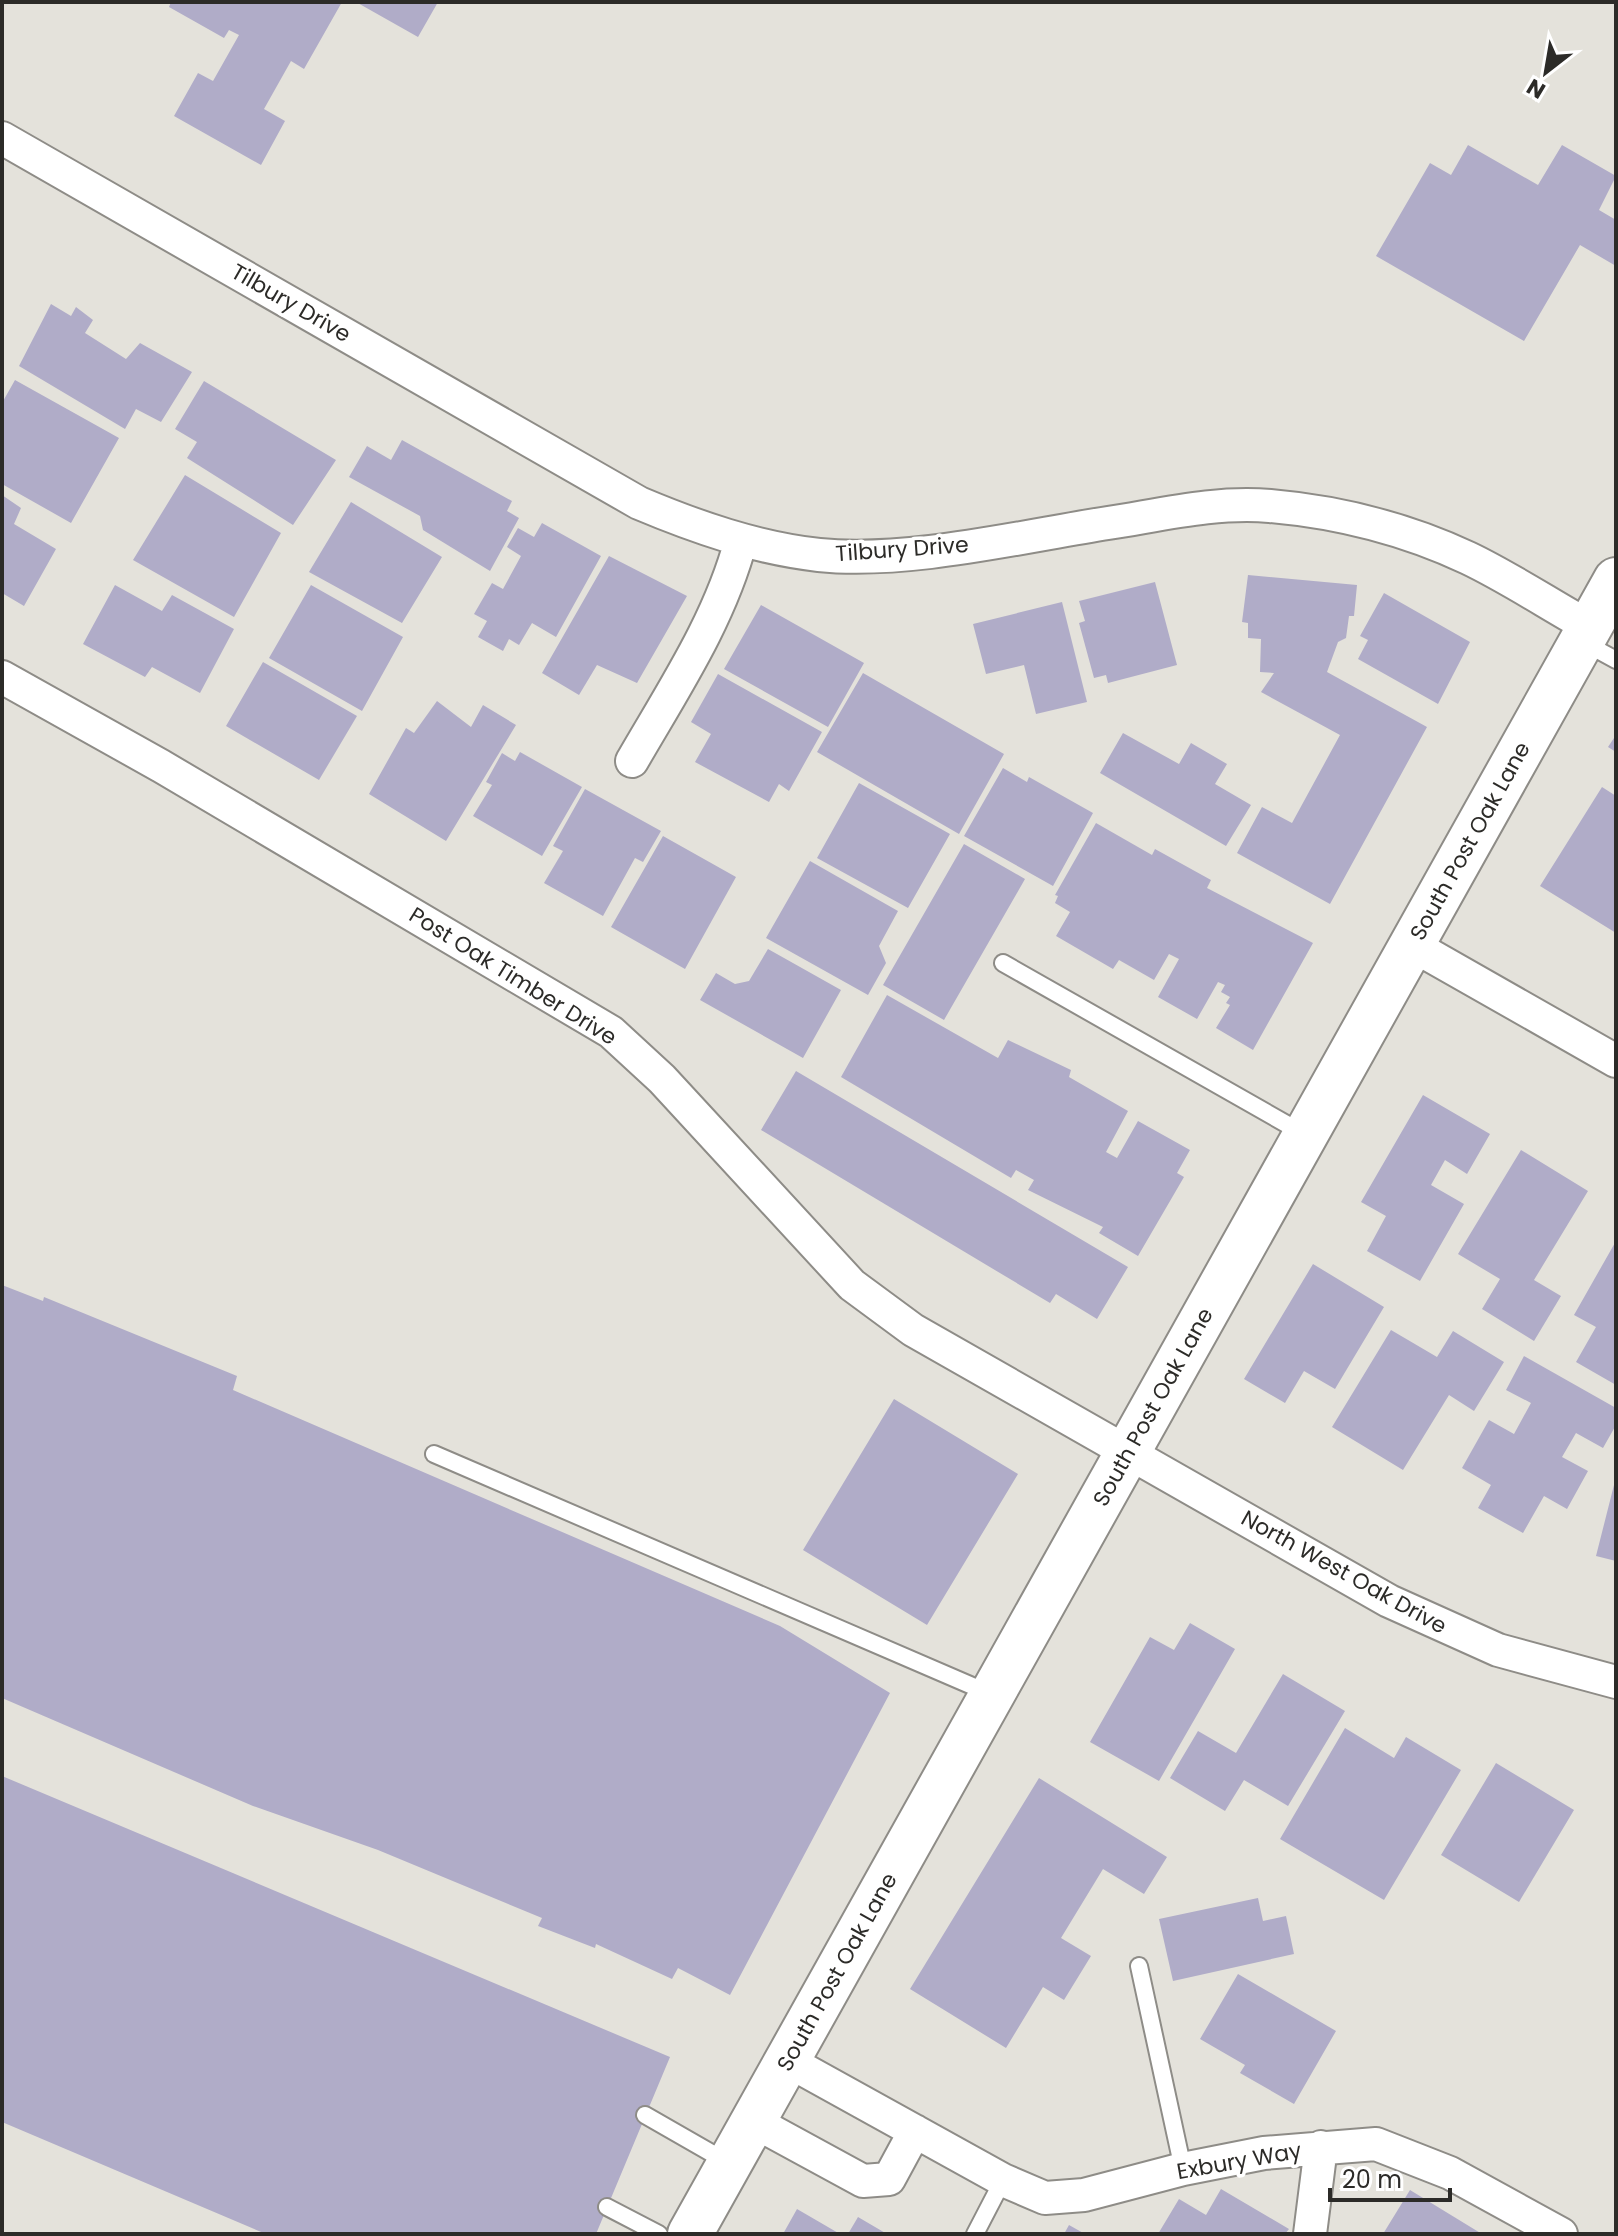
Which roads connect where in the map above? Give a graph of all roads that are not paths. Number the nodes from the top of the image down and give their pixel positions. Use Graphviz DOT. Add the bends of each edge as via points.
graph roads {
  1 [pos="2,138"];
  2 [pos="741,540"];
  3 [pos="1616,580"];
  4 [pos="1596,643"];
  5 [pos="2,677"];
  6 [pos="632,761"];
  7 [pos="1412,945"];
  8 [pos="1003,963"];
  9 [pos="1616,1061"];
  10 [pos="1306,1135"];
  11 [pos="1129,1451"];
  12 [pos="434,1454"];
  13 [pos="1616,1682"];
  14 [pos="993,1695"];
  15 [pos="1139,1966"];
  16 [pos="788,2061"];
  17 [pos="645,2115"];
  18 [pos="753,2121"];
  19 [pos="915,2131"];
  20 [pos="1321,2147"];
  21 [pos="730,2163"];
  22 [pos="1183,2169"];
  23 [pos="1003,2180"];
  24 [pos="607,2207"];
  25 [pos="659,2234"];
  26 [pos="690,2234"];
  27 [pos="975,2234"];
  28 [pos="1310,2234"];
  29 [pos="1561,2234"];
  1 -- 2 [label="street, Tilbury Drive" via="639,503"];
  2 -- 4 [label="street, Tilbury Drive" via="819,555 885,554 1205,508 1268,505 1400,531 1470,559"];
  2 -- 6 [label="street" via="717,610"];
  3 -- 4 [label="main road, South Post Oak Lane"];
  4 -- 7 [label="main road, South Post Oak Lane"];
  5 -- 11 [label="street, Post Oak Timber Drive" via="611,1032 662,1079 852,1285 913,1330"];
  7 -- 9 [label="street"];
  7 -- 10 [label="main road, South Post Oak Lane"];
  8 -- 10 [label="lane"];
  10 -- 11 [label="main road, South Post Oak Lane"];
  11 -- 13 [label="street, North West Oak Drive" via="1447,1630 1498,1650"];
  11 -- 14 [label="main road, South Post Oak Lane"];
  12 -- 14 [label="lane"];
  14 -- 16 [label="main road, South Post Oak Lane"];
  15 -- 22 [label="lane"];
  16 -- 18 [label="main road, South Post Oak Lane"];
  16 -- 19 [label="street, Exbury Way"];
  17 -- 21 [label="lane"];
  18 -- 19 [label="street" via="863,2181 889,2179"];
  18 -- 21 [label="main road, South Post Oak Lane"];
  19 -- 23 [label="street, Exbury Way"];
  20 -- 22 [label="street, Exbury Way"];
  20 -- 28 [label="street"];
  20 -- 29 [label="street, Exbury Way" via="1376,2144 1450,2173"];
  21 -- 26 [label="main road, South Post Oak Lane"];
  22 -- 23 [label="street, Exbury Way" via="1084,2195 1045,2198"];
  23 -- 27 [label="lane"];
  24 -- 25 [label="lane"];
}
